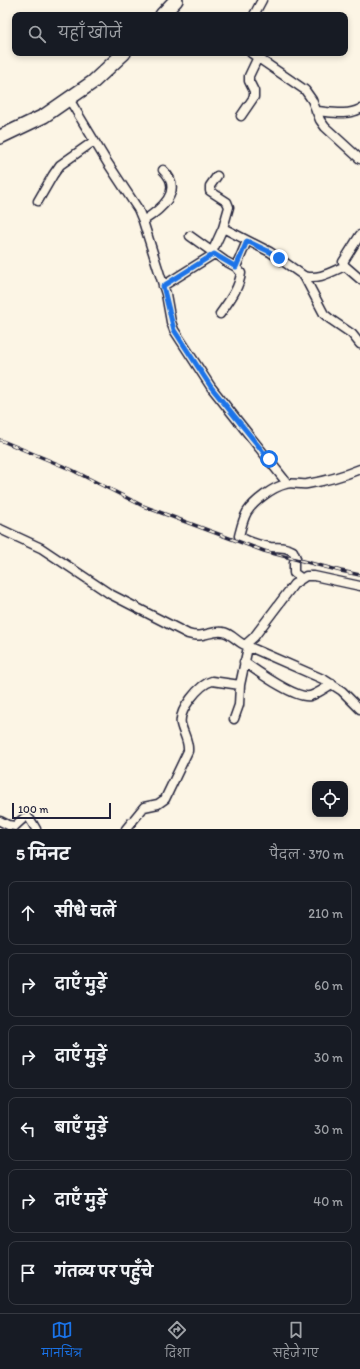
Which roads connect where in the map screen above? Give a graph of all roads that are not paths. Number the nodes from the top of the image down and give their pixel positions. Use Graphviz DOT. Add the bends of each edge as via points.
graph roads {
  1 [pos="176,0"];
  2 [pos="262,0"];
  3 [pos="166,12"];
  4 [pos="256,12"];
  5 [pos="121,56"];
  6 [pos="254,56"];
  7 [pos="255,56"];
  8 [pos="69,99"];
  9 [pos="360,109"];
  10 [pos="316,111"];
  11 [pos="241,116"];
  12 [pos="0,137"];
  13 [pos="94,141"];
  14 [pos="360,159"];
  15 [pos="163,170"];
  16 [pos="216,176"];
  17 [pos="38,201"];
  18 [pos="143,221"];
  19 [pos="223,228"];
  20 [pos="360,235"];
  21 [pos="190,236"];
  22 [pos="247,241"];
  23 [pos="213,253"];
  24 [pos="345,266"];
  25 [pos="236,267"];
  26 [pos="304,276"];
  27 [pos="360,279"];
  28 [pos="163,286"];
  29 [pos="220,314"];
  30 [pos="360,344"];
  31 [pos="360,469"];
  32 [pos="287,483"];
  33 [pos="0,529"];
  34 [pos="301,578"];
  35 [pos="360,586"];
  36 [pos="246,646"];
  37 [pos="244,662"];
  38 [pos="332,684"];
  39 [pos="240,685"];
  40 [pos="360,709"];
  41 [pos="234,719"];
  42 [pos="0,821"];
  43 [pos="36,829"];
  44 [pos="126,829"];
  1 -- 3 [label="highway"];
  2 -- 4 [label="street"];
  5 -- 8 [label="highway" via="93,82"];
  6 -- 11 [label="street" via="249,81 254,97"];
  7 -- 10 [label="street" via="305,90"];
  8 -- 12 [label="highway" via="44,116"];
  8 -- 13 [label="street"];
  9 -- 10 [label="street" via="344,113"];
  10 -- 14 [label="street" via="325,127"];
  13 -- 17 [label="street" via="60,165"];
  13 -- 18 [label="street" via="138,209"];
  15 -- 18 [label="street" via="172,180 169,197 165,205"];
  16 -- 19 [label="street" via="210,191 227,202 229,207"];
  18 -- 28 [label="street"];
  19 -- 22 [label="street"];
  19 -- 23 [label="street"];
  20 -- 24 [label="street" via="343,262"];
  21 -- 23 [label="street"];
  22 -- 25 [label="street"];
  22 -- 26 [label="street" via="270,252"];
  23 -- 25 [label="street"];
  23 -- 28 [label="street"];
  24 -- 26 [label="street" via="321,276"];
  24 -- 27 [label="street"];
  25 -- 29 [label="street" via="241,272 238,284 233,297"];
  26 -- 30 [label="street" via="324,314 352,334"];
  28 -- 32 [label="street" via="174,330 211,387"];
  31 -- 32 [label="street" via="321,481 298,485"];
  32 -- 34 [label="street" via="267,492 248,511 239,536 247,541 293,551 294,574"];
  33 -- 36 [label="street" via="41,548 110,594 188,634 202,636 221,631 230,634"];
  34 -- 35 [label="street" via="314,576"];
  34 -- 36 [label="street"];
  36 -- 37 [label="street"];
  36 -- 38 [label="street"];
  37 -- 38 [label="street" via="301,696 310,696"];
  37 -- 39 [label="street"];
  38 -- 40 [label="street"];
  39 -- 41 [label="street" via="239,705"];
  39 -- 44 [label="street" via="212,681 194,695 181,718 188,751 165,799 158,804 144,807"];
  42 -- 43 [label="street" via="15,826 27,817"];
}
